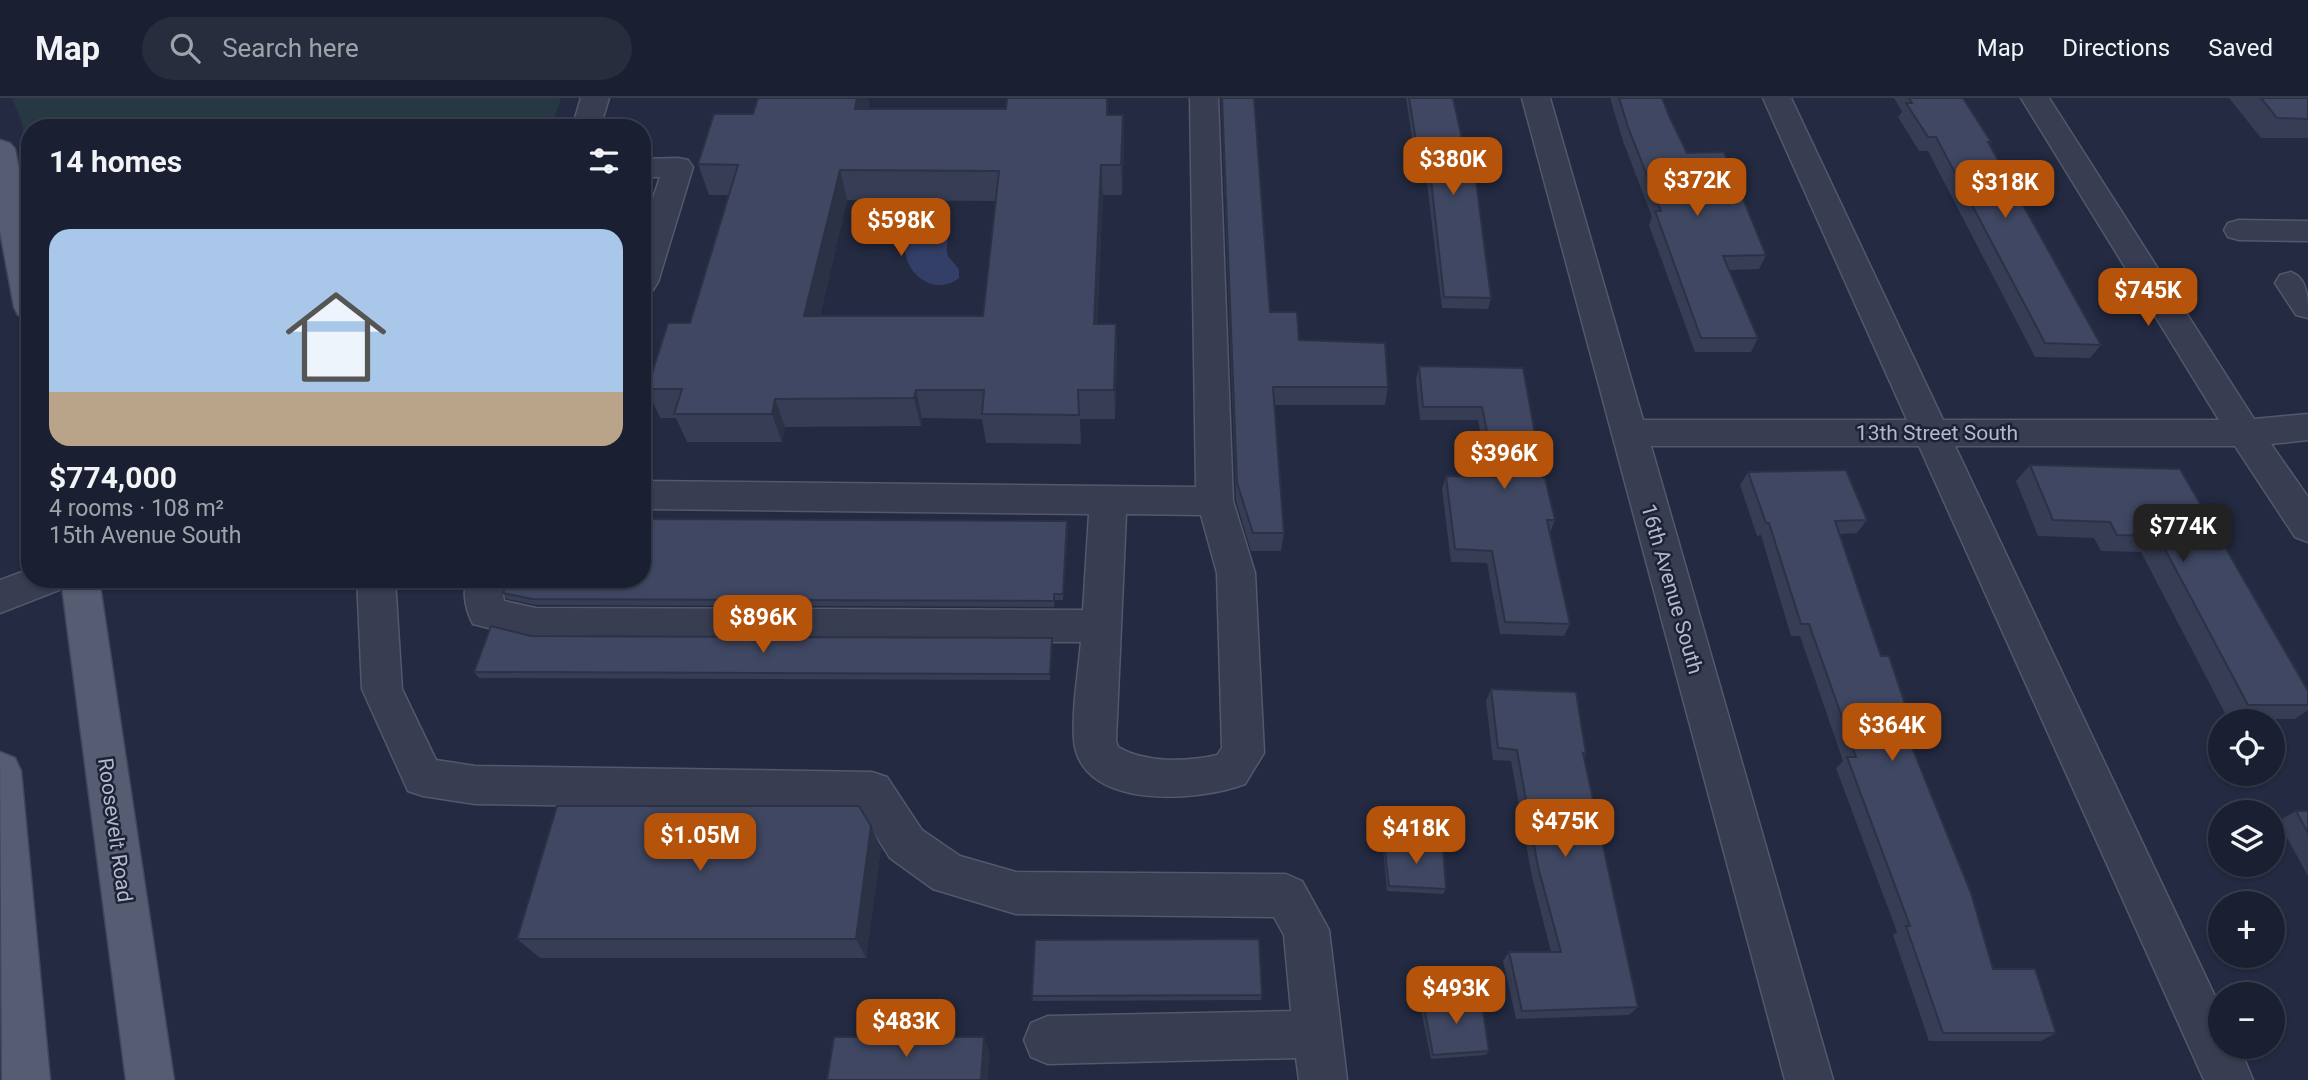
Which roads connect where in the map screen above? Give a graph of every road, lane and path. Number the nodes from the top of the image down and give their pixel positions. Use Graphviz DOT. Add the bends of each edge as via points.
graph roads {
  1 [pos="595,98"];
  2 [pos="1204,98"];
  3 [pos="1536,98"];
  4 [pos="1777,98"];
  5 [pos="2035,98"];
  6 [pos="589,119"];
  7 [pos="0,149"];
  8 [pos="651,168"];
  9 [pos="2239,230"];
  10 [pos="2308,231"];
  11 [pos="651,253"];
  12 [pos="21,260"];
  13 [pos="2308,427"];
  14 [pos="1629,433"];
  15 [pos="1929,433"];
  16 [pos="2245,433"];
  17 [pos="651,495"];
  18 [pos="1108,500"];
  19 [pos="1215,501"];
  20 [pos="2308,527"];
  21 [pos="22,588"];
  22 [pos="81,588"];
  23 [pos="376,588"];
  24 [pos="483,588"];
  25 [pos="0,597"];
  26 [pos="1102,625"];
  27 [pos="0,771"];
  28 [pos="1319,1034"];
  29 [pos="1048,1040"];
  30 [pos="26,1080"];
  31 [pos="150,1080"];
  32 [pos="1322,1080"];
  33 [pos="1809,1080"];
  34 [pos="2229,1080"];
  1 -- 6 [label="street"];
  2 -- 19 [label="street"];
  3 -- 14 [label="street, 16th Avenue South"];
  4 -- 15 [label="street"];
  5 -- 16 [label="street"];
  7 -- 12 [label="main road"];
  8 -- 11 [label="street" via="678,167"];
  9 -- 10 [label="street"];
  13 -- 16 [label="street, 13th Street South"];
  14 -- 15 [label="street, 13th Street South"];
  14 -- 33 [label="street, 16th Avenue South"];
  15 -- 16 [label="street, 13th Street South"];
  15 -- 34 [label="street"];
  16 -- 20 [label="street"];
  17 -- 18 [label="street"];
  18 -- 19 [label="street"];
  18 -- 26 [label="street"];
  19 -- 26 [label="street" via="1236,573 1244,732 1243,753 1230,771 1204,777 1147,777 1119,770 1101,759 1095,741"];
  21 -- 25 [label="street"];
  22 -- 31 [label="main road, Roosevelt Road"];
  23 -- 28 [label="street" via="382,688 423,776 475,785 873,791 906,844 949,874 1016,893 1286,896 1307,930"];
  24 -- 26 [label="street" via="487,613 536,624"];
  27 -- 30 [label="main road"];
  28 -- 29 [label="street"];
  28 -- 32 [label="street"];
}
